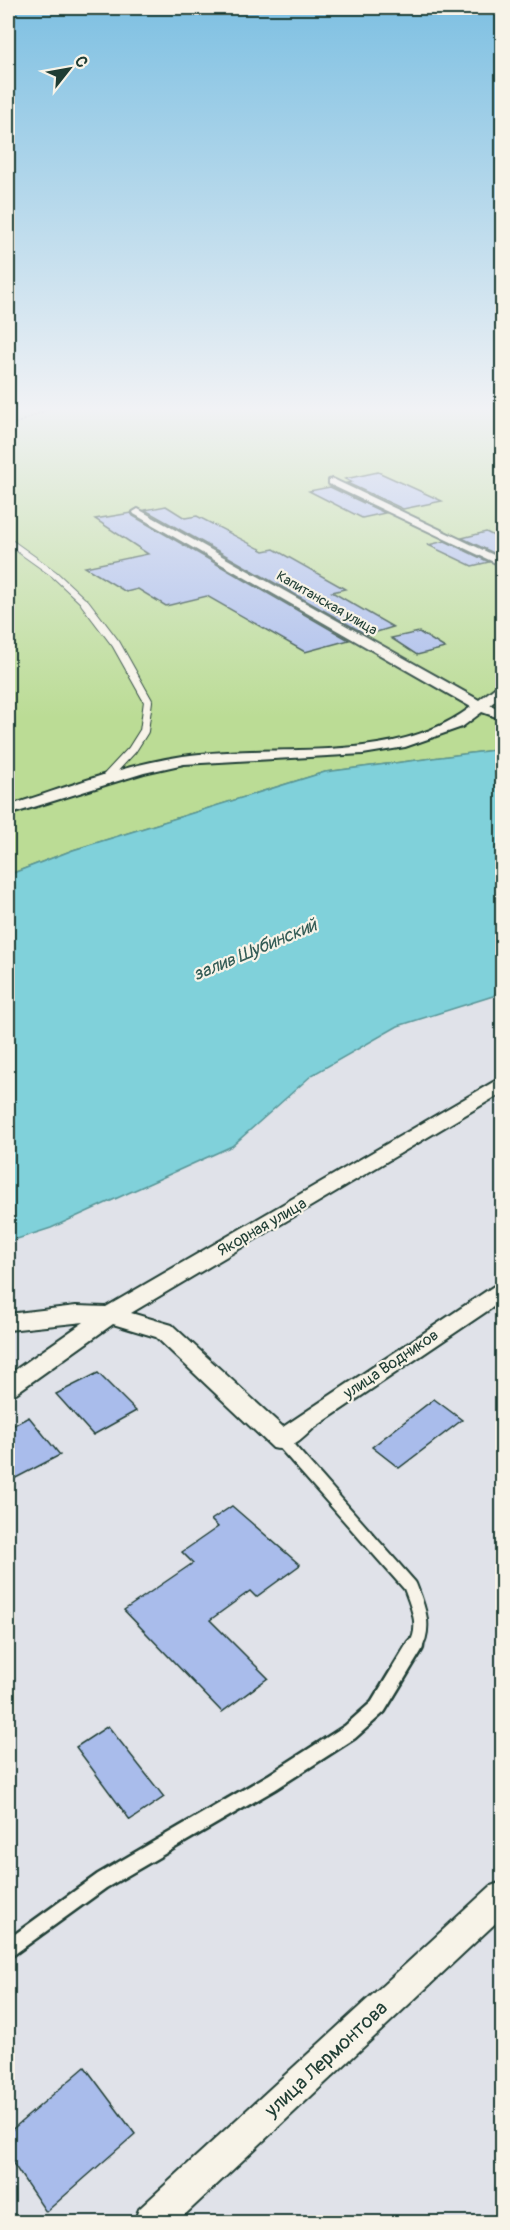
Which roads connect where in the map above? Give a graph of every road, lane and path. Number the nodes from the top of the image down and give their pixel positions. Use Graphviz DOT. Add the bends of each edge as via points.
graph roads {
  1 [pos="393,510"];
  2 [pos="138,512"];
  3 [pos="12,544"];
  4 [pos="499,560"];
  5 [pos="502,689"];
  6 [pos="480,706"];
  7 [pos="502,715"];
  8 [pos="104,780"];
  9 [pos="8,811"];
  10 [pos="502,1085"];
  11 [pos="502,1291"];
  12 [pos="110,1315"];
  13 [pos="8,1322"];
  14 [pos="8,1387"];
  15 [pos="282,1442"];
  16 [pos="502,1897"];
  17 [pos="8,1949"];
  18 [pos="152,2223"];
  1 -- 4 [label="street"];
  2 -- 6 [label="street, Капитанская улица"];
  3 -- 8 [label="lane" via="54,574 86,604 116,644 148,701 144,731"];
  5 -- 6 [label="street"];
  6 -- 7 [label="street, Капитанская улица"];
  6 -- 8 [label="street" via="457,724 405,743 363,750 184,760"];
  8 -- 9 [label="street"];
  10 -- 12 [label="street, Якорная улица"];
  11 -- 15 [label="street, улица Водников"];
  12 -- 13 [label="street" via="76,1314"];
  12 -- 14 [label="street, Якорная улица"];
  12 -- 15 [label="street" via="164,1330"];
  15 -- 17 [label="lane" via="410,1586 421,1615 421,1637 378,1707 350,1732 102,1881"];
  16 -- 18 [label="street, улица Лермонтова"];
}
